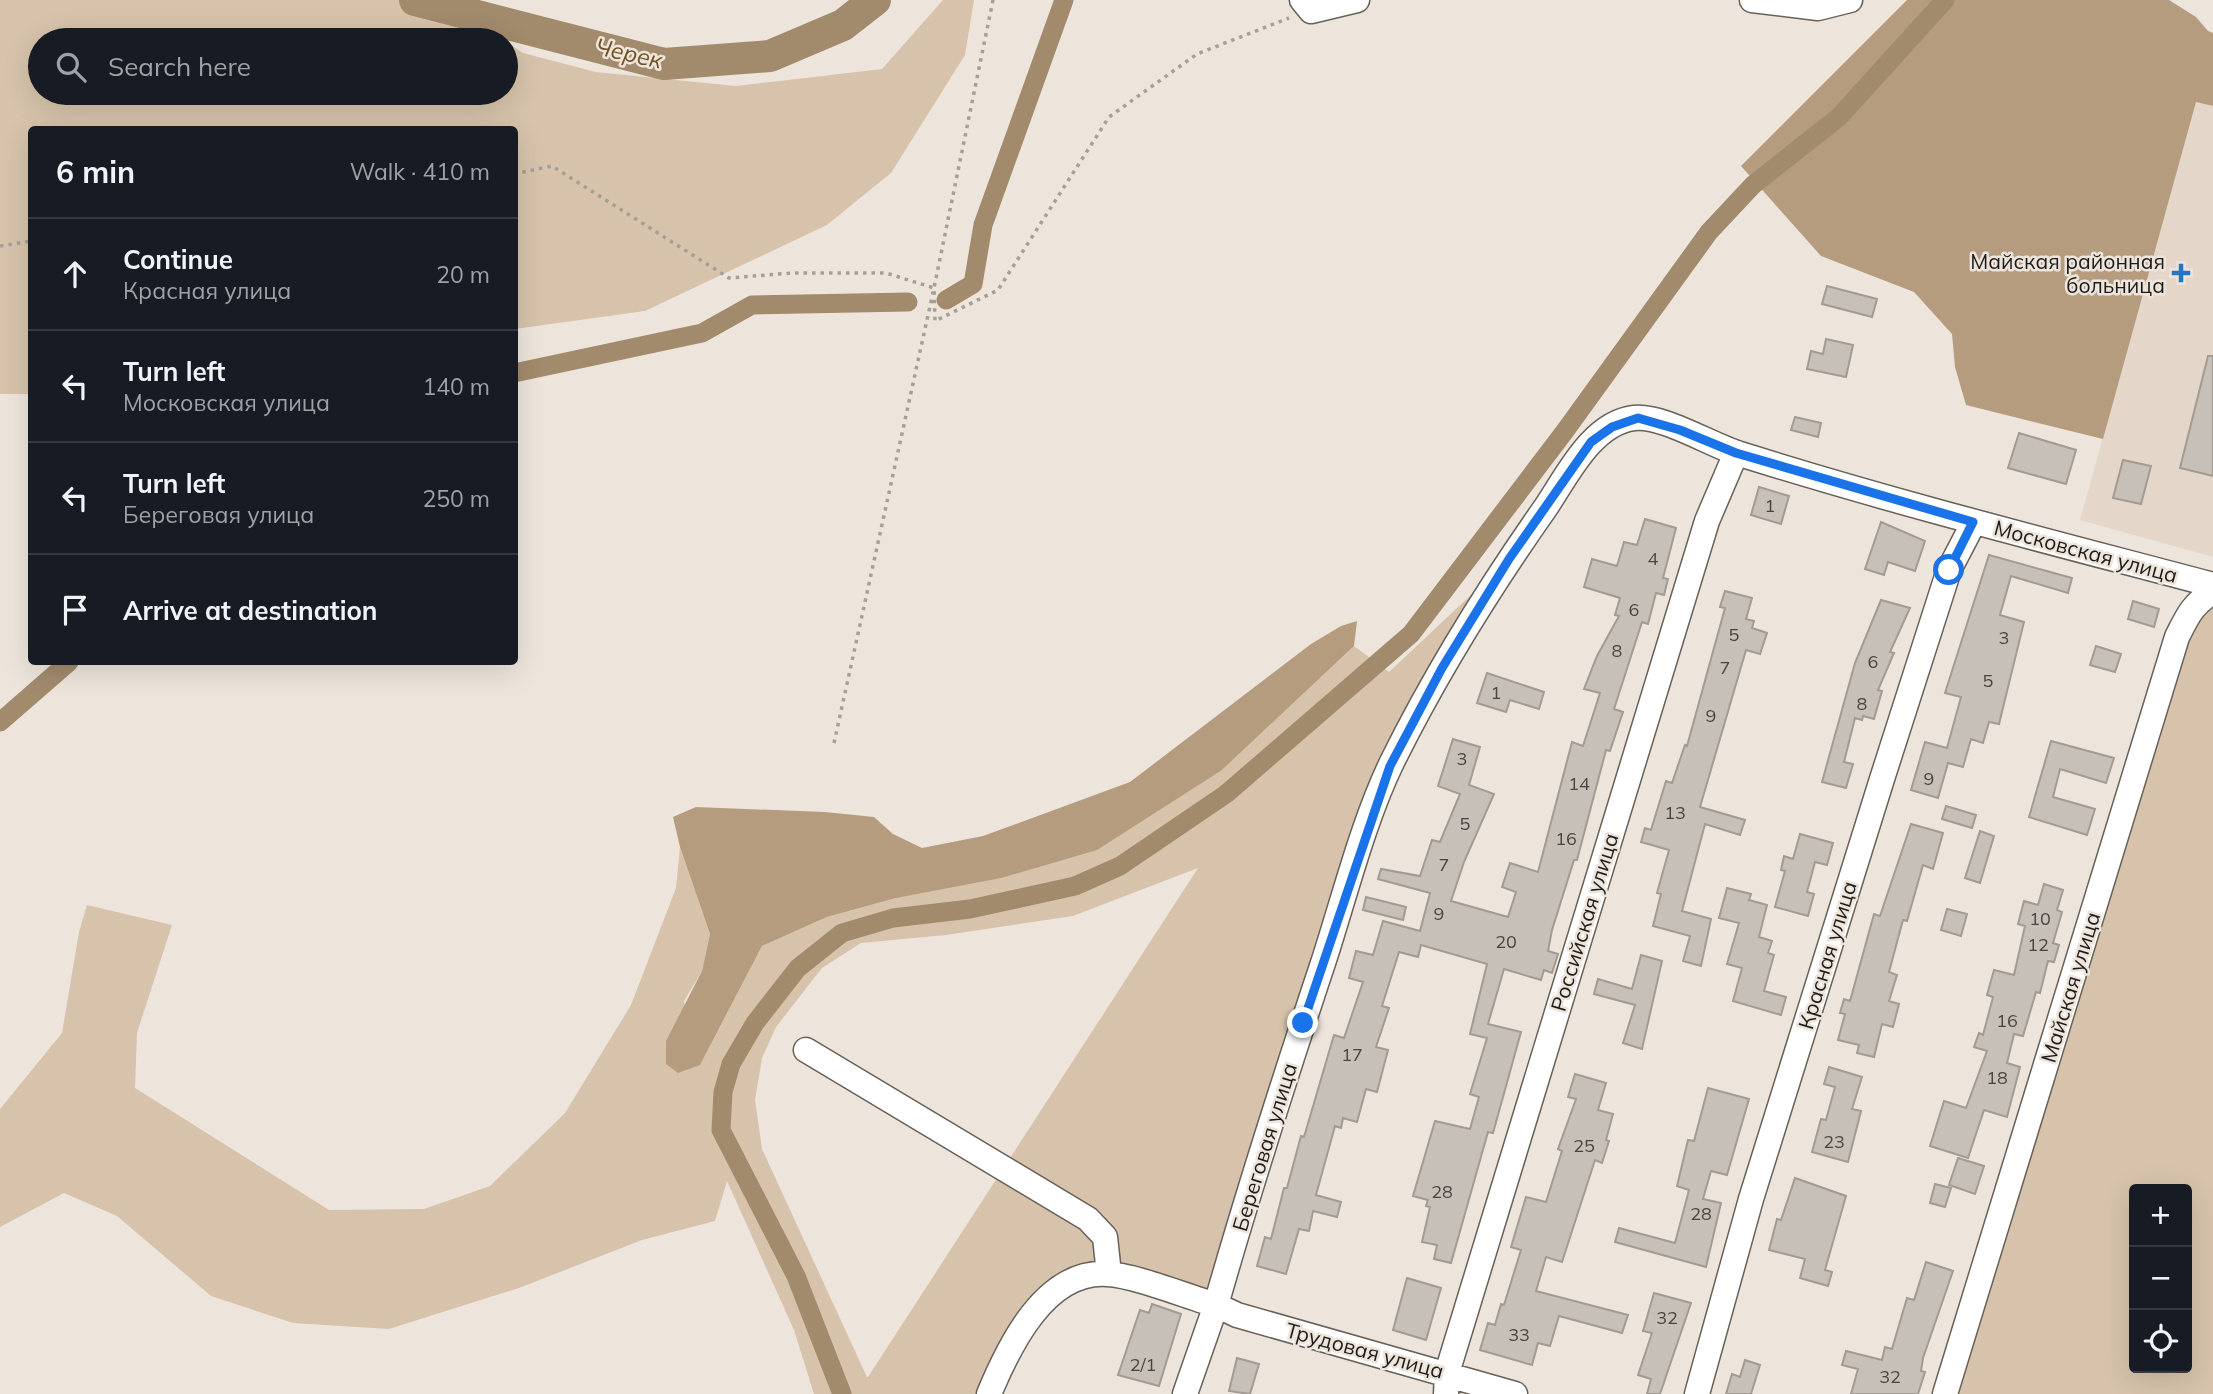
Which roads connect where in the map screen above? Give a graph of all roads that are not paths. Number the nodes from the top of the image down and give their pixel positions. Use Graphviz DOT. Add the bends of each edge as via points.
graph roads {
  1 [pos="1357,0"];
  2 [pos="1752,0"];
  3 [pos="1850,0"];
  4 [pos="1817,4"];
  5 [pos="1307,5"];
  6 [pos="1638,418"];
  7 [pos="1736,453"];
  8 [pos="1973,522"];
  9 [pos="2213,585"];
  10 [pos="2213,592"];
  11 [pos="806,1050"];
  12 [pos="1109,1274"];
  13 [pos="1216,1305"];
  14 [pos="1446,1383"];
  15 [pos="989,1394"];
  16 [pos="1185,1394"];
  17 [pos="1515,1394"];
  18 [pos="1697,1394"];
  19 [pos="1945,1394"];
  1 -- 5 [label="street"];
  2 -- 4 [label="street"];
  3 -- 4 [label="street"];
  6 -- 7 [label="street, Московская улица"];
  6 -- 13 [label="street, Береговая улица" via="1612,427 1591,442 1509,559 1442,668 1390,766 1249,1190"];
  7 -- 8 [label="street, Московская улица"];
  7 -- 14 [label="street, Российская улица" via="1707,521"];
  8 -- 9 [label="street, Московская улица"];
  8 -- 18 [label="street, Красная улица" via="1949,570 1878,792 1751,1199"];
  10 -- 19 [label="street, Майская улица" via="2189,611 2177,637"];
  11 -- 12 [label="street" via="1088,1219 1105,1237"];
  12 -- 13 [label="street"];
  12 -- 15 [label="street" via="1073,1279 1040,1306 1013,1343"];
  13 -- 14 [label="street, Трудовая улица"];
  13 -- 16 [label="street, Береговая улица"];
  14 -- 17 [label="street, Трудовая улица"];
}
